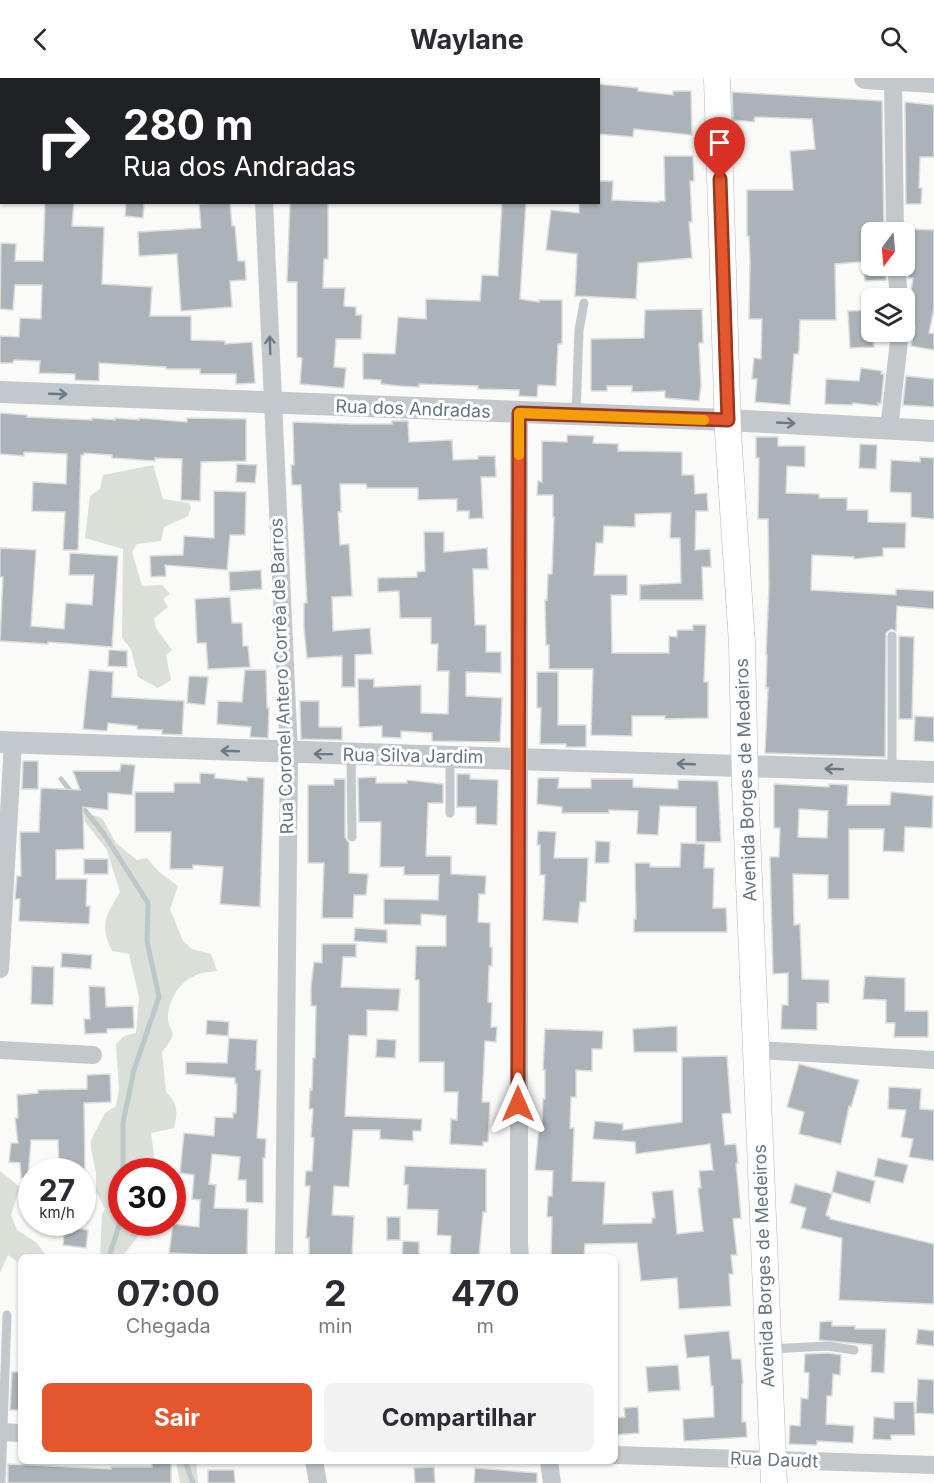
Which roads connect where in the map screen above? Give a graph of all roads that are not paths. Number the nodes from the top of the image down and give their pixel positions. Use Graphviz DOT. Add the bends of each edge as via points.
graph roads {
  1 [pos="717,78"];
  2 [pos="865,78"];
  3 [pos="893,80"];
  4 [pos="934,82"];
  5 [pos="264,204"];
  6 [pos="895,222"];
  7 [pos="584,303"];
  8 [pos="899,342"];
  9 [pos="0,392"];
  10 [pos="272,403"];
  11 [pos="519,413"];
  12 [pos="576,415"];
  13 [pos="728,420"];
  14 [pos="889,429"];
  15 [pos="934,431"];
  16 [pos="892,636"];
  17 [pos="7,742"];
  18 [pos="289,753"];
  19 [pos="351,754"];
  20 [pos="450,756"];
  21 [pos="518,758"];
  22 [pos="744,765"];
  23 [pos="892,771"];
  24 [pos="934,772"];
  25 [pos="450,813"];
  26 [pos="352,837"];
  27 [pos="0,969"];
  28 [pos="0,1050"];
  29 [pos="756,1050"];
  30 [pos="93,1055"];
  31 [pos="934,1060"];
  32 [pos="284,1254"];
  33 [pos="520,1254"];
  34 [pos="8,1315"];
  35 [pos="768,1349"];
  36 [pos="854,1350"];
  37 [pos="8,1432"];
  38 [pos="618,1455"];
  39 [pos="315,1464"];
  40 [pos="549,1464"];
  41 [pos="934,1465"];
  42 [pos="773,1472"];
  43 [pos="1,1483"];
  44 [pos="318,1483"];
  45 [pos="552,1483"];
  1 -- 13 [label="main road, Avenida Borges de Medeiros"];
  2 -- 3 [label="street"];
  3 -- 4 [label="street"];
  3 -- 6 [label="street"];
  10 -- 5 [label="street, Rua Coronel Antero Corrêa de Barros, one-way"];
  7 -- 12 [label="lane" via="579,330"];
  8 -- 14 [label="street"];
  9 -- 10 [label="street, Rua dos Andradas, one-way"];
  10 -- 11 [label="street, Rua dos Andradas"];
  10 -- 18 [label="street, Rua Coronel Antero Corrêa de Barros"];
  11 -- 12 [label="street, Rua dos Andradas"];
  11 -- 21 [label="street"];
  12 -- 13 [label="street, Rua dos Andradas"];
  13 -- 14 [label="street, Rua dos Andradas, one-way"];
  13 -- 22 [label="main road, Avenida Borges de Medeiros" via="742,643"];
  14 -- 15 [label="street, Rua dos Andradas"];
  16 -- 23 [label="lane"];
  18 -- 17 [label="street, Rua Silva Jardim, one-way"];
  17 -- 27 [label="street"];
  19 -- 18 [label="street, Rua Silva Jardim, one-way"];
  18 -- 32 [label="street, Rua Coronel Antero Corrêa de Barros"];
  19 -- 20 [label="street, Rua Silva Jardim"];
  19 -- 26 [label="lane"];
  20 -- 21 [label="street, Rua Silva Jardim"];
  20 -- 25 [label="lane"];
  22 -- 21 [label="street, Rua Silva Jardim, one-way"];
  21 -- 33 [label="street"];
  23 -- 22 [label="street, Rua Silva Jardim, one-way"];
  22 -- 29 [label="main road, Avenida Borges de Medeiros"];
  23 -- 24 [label="street, Rua Silva Jardim"];
  28 -- 30 [label="street"];
  29 -- 31 [label="street"];
  29 -- 35 [label="main road, Avenida Borges de Medeiros"];
  34 -- 37 [label="lane"];
  35 -- 36 [label="lane" via="828,1346"];
  35 -- 42 [label="main road, Avenida Borges de Medeiros"];
  37 -- 43 [label="lane"];
  38 -- 42 [label="street, Rua Daudt"];
  39 -- 44 [label="street"];
  40 -- 45 [label="street"];
  41 -- 42 [label="street, Rua Daudt"];
}
